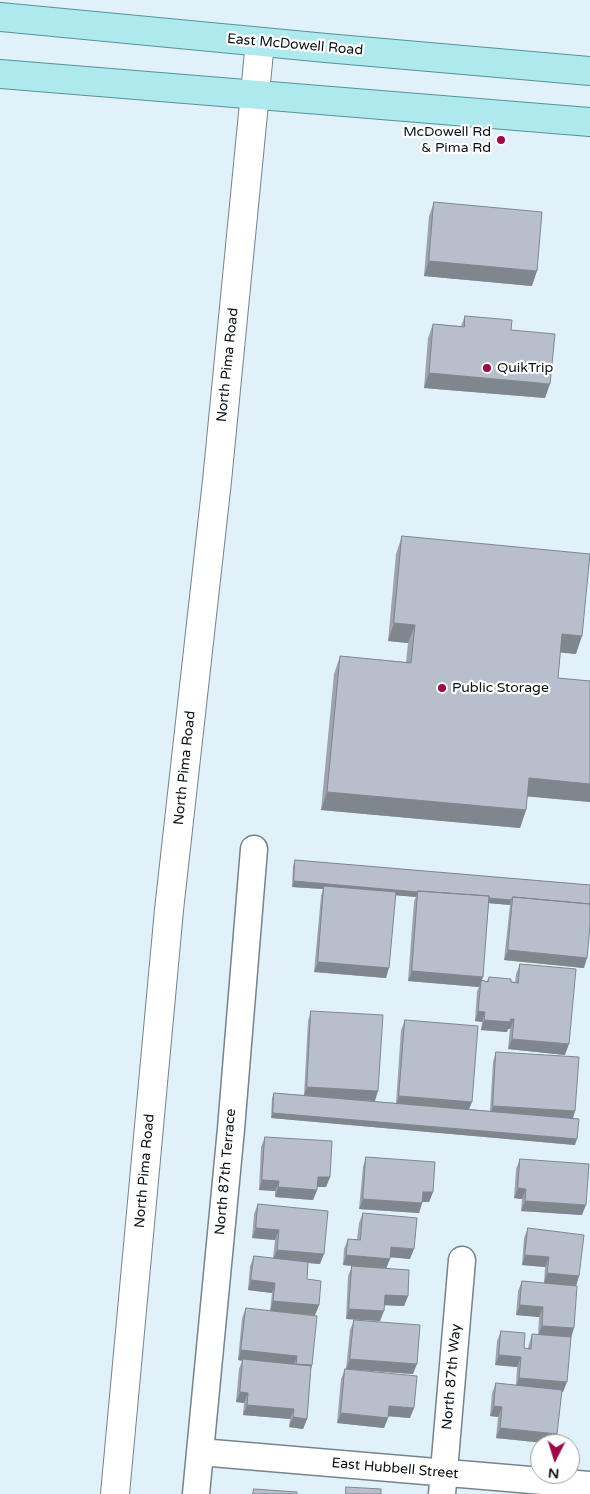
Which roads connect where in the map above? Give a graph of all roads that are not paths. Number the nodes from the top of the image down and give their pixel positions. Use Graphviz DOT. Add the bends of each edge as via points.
graph roads {
  1 [pos="0,17"];
  2 [pos="260,42"];
  3 [pos="590,70"];
  4 [pos="0,74"];
  5 [pos="254,93"];
  6 [pos="590,122"];
  7 [pos="254,849"];
  8 [pos="462,1260"];
  9 [pos="200,1452"];
  10 [pos="443,1483"];
  11 [pos="590,1485"];
  12 [pos="115,1494"];
  13 [pos="196,1494"];
  1 -- 2 [label="main road, East McDowell Road"];
  2 -- 3 [label="main road, East McDowell Road"];
  2 -- 5 [label="main road, North Pima Road"];
  4 -- 5 [label="main road"];
  5 -- 6 [label="main road"];
  5 -- 12 [label="main road, North Pima Road" via="218,472 169,910"];
  7 -- 9 [label="street, North 87th Terrace"];
  8 -- 10 [label="street, North 87th Way"];
  9 -- 10 [label="street, East Hubbell Street"];
  9 -- 13 [label="street, North 87th Terrace"];
  10 -- 11 [label="street, East Hubbell Street"];
}
